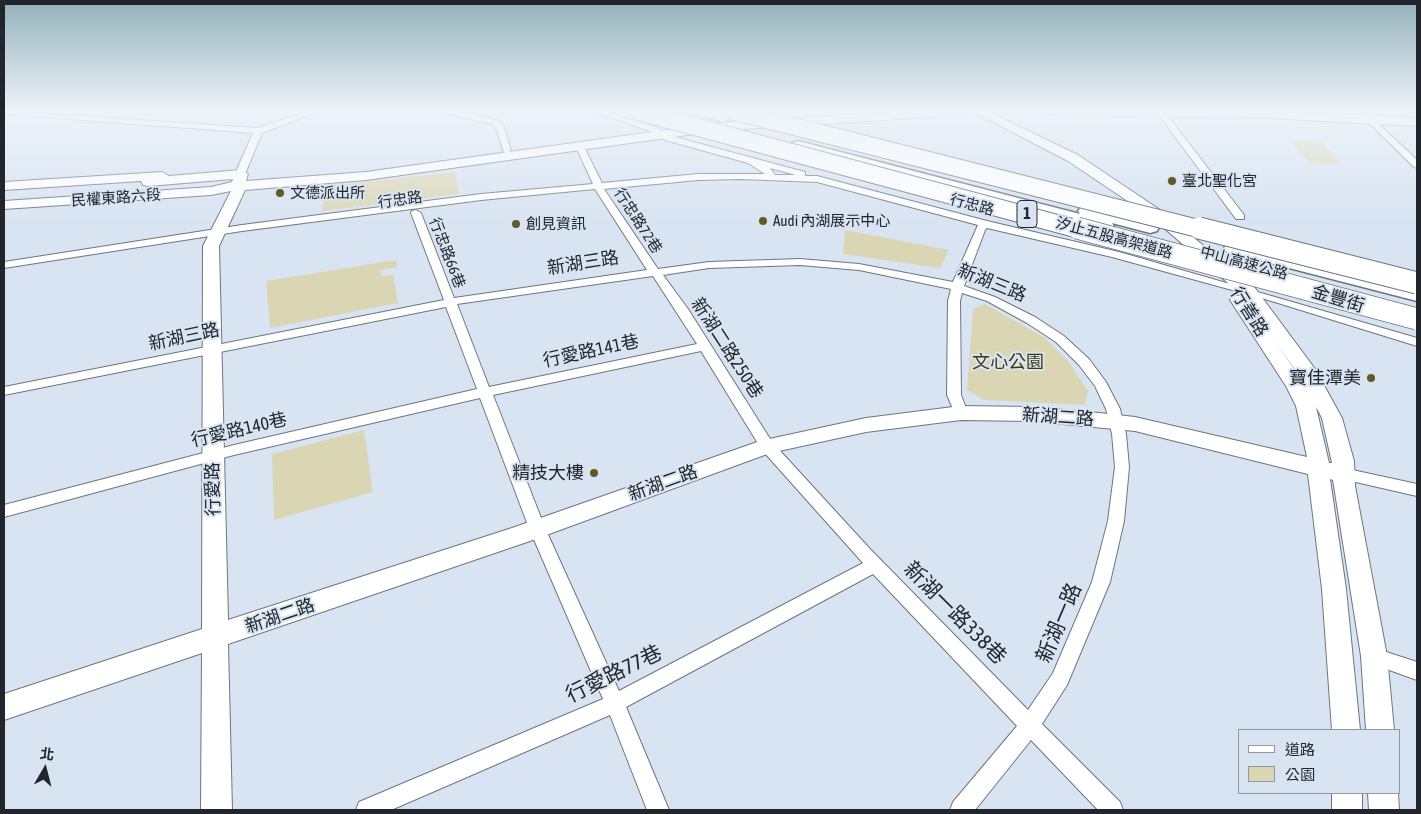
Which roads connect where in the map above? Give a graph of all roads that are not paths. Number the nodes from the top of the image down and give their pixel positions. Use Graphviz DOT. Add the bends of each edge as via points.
graph roads {
  1 [pos="250,149"];
  2 [pos="522,149"];
  3 [pos="565,149"];
  4 [pos="581,149"];
  5 [pos="708,149"];
  6 [pos="779,149"];
  7 [pos="811,149"];
  8 [pos="869,149"];
  9 [pos="870,149"];
  10 [pos="1055,149"];
  11 [pos="1189,149"];
  12 [pos="1400,149"];
  13 [pos="507,151"];
  14 [pos="751,161"];
  15 [pos="1417,166"];
  16 [pos="740,176"];
  17 [pos="191,177"];
  18 [pos="773,178"];
  19 [pos="817,179"];
  20 [pos="236,183"];
  21 [pos="4,186"];
  22 [pos="600,188"];
  23 [pos="95,189"];
  24 [pos="4,192"];
  25 [pos="4,198"];
  26 [pos="4,205"];
  27 [pos="416,213"];
  28 [pos="1240,217"];
  29 [pos="985,224"];
  30 [pos="216,236"];
  31 [pos="4,265"];
  32 [pos="655,271"];
  33 [pos="4,274"];
  34 [pos="1417,284"];
  35 [pos="1237,286"];
  36 [pos="956,287"];
  37 [pos="1417,295"];
  38 [pos="450,302"];
  39 [pos="1417,308"];
  40 [pos="1417,319"];
  41 [pos="1417,342"];
  42 [pos="705,346"];
  43 [pos="212,350"];
  44 [pos="4,391"];
  45 [pos="485,393"];
  46 [pos="961,413"];
  47 [pos="1117,422"];
  48 [pos="767,446"];
  49 [pos="213,455"];
  50 [pos="1319,467"];
  51 [pos="1344,474"];
  52 [pos="1417,490"];
  53 [pos="4,512"];
  54 [pos="538,528"];
  55 [pos="875,565"];
  56 [pos="215,638"];
  57 [pos="1374,656"];
  58 [pos="1417,671"];
  59 [pos="615,702"];
  60 [pos="4,707"];
  61 [pos="1030,724"];
  62 [pos="1346,729"];
  63 [pos="1380,729"];
  64 [pos="1347,794"];
  65 [pos="1383,794"];
  66 [pos="217,810"];
  67 [pos="367,810"];
  68 [pos="658,810"];
  69 [pos="961,810"];
  70 [pos="1112,810"];
  71 [pos="1347,810"];
  72 [pos="1384,810"];
  1 -- 20 [label="street"];
  2 -- 13 [label="main road, 民權東路六段"];
  3 -- 20 [label="main road, 民權東路六段" via="366,176"];
  4 -- 22 [label="street, 行忠路72巷"];
  5 -- 14 [label="street"];
  6 -- 40 [label="highway, 汐止五股高架道路 / 1, bridge"];
  7 -- 39 [label="highway, 中山高速公路 / 1"];
  8 -- 37 [label="highway, 中山高速公路 / 1" via="1150,227"];
  9 -- 34 [label="highway, 汐止五股高架道路 / 1, bridge"];
  10 -- 35 [label="main road" via="1127,193"];
  11 -- 28 [label="street"];
  12 -- 15 [label="street"];
  13 -- 20 [label="main road, 民權東路六段"];
  14 -- 16 [label="street" via="753,168"];
  14 -- 18 [label="street" via="765,168"];
  14 -- 19 [label="street"];
  16 -- 18 [label="street, 行忠路"];
  16 -- 22 [label="street, 行忠路"];
  17 -- 20 [label="main road, 民權東路六段"];
  17 -- 21 [label="main road, 民權東路六段" via="173,175"];
  17 -- 23 [label="main road, 民權東路六段"];
  18 -- 19 [label="street, 行忠路"];
  18 -- 22 [label="street, 行忠路"];
  19 -- 29 [label="street, 行忠路"];
  20 -- 23 [label="main road, 民權東路六段"];
  20 -- 26 [label="main road, 民權東路六段" via="211,191"];
  20 -- 30 [label="main road, 行愛路" via="224,224"];
  22 -- 27 [label="street, 行忠路"];
  22 -- 30 [label="street, 行忠路" via="415,205"];
  22 -- 32 [label="street, 行忠路72巷"];
  23 -- 24 [label="main road"];
  23 -- 25 [label="main road"];
  27 -- 30 [label="street, 行忠路"];
  27 -- 38 [label="street, 行忠路66巷"];
  29 -- 35 [label="street, 行忠路"];
  29 -- 36 [label="street"];
  30 -- 31 [label="street, 行忠路"];
  30 -- 33 [label="street, 行忠路"];
  30 -- 43 [label="main road, 行愛路" via="211,246"];
  32 -- 36 [label="street, 新湖三路" via="742,262 800,262 900,274"];
  32 -- 38 [label="street, 新湖三路"];
  32 -- 42 [label="street, 新湖二路250巷"];
  35 -- 41 [label="street, 金豐街"];
  35 -- 50 [label="main road, 行善路" via="1306,406"];
  35 -- 51 [label="main road, 行善路" via="1308,373 1321,395 1332,418"];
  36 -- 46 [label="street" via="954,395"];
  36 -- 47 [label="street, 新湖三路" via="991,299 1060,339 1084,362 1101,385"];
  38 -- 43 [label="street, 新湖三路"];
  38 -- 45 [label="street, 行忠路66巷"];
  42 -- 45 [label="street, 行愛路141巷"];
  42 -- 48 [label="street, 新湖二路250巷"];
  43 -- 44 [label="street, 新湖三路"];
  43 -- 49 [label="main road, 行愛路"];
  45 -- 49 [label="street, 行愛路140巷"];
  45 -- 54 [label="street, 行忠路66巷"];
  46 -- 47 [label="main road, 新湖二路" via="1032,414"];
  46 -- 48 [label="main road, 新湖二路" via="866,425"];
  47 -- 50 [label="main road, 新湖二路"];
  47 -- 61 [label="street, 新湖一路" via="1122,467 1116,522 1101,582 1060,679"];
  48 -- 54 [label="main road, 新湖二路"];
  48 -- 55 [label="street, 新湖一路338巷"];
  49 -- 53 [label="street, 行愛路140巷"];
  49 -- 56 [label="main road, 行愛路"];
  50 -- 51 [label="main road, 新湖二路"];
  50 -- 62 [label="main road, 行善路"];
  51 -- 52 [label="street"];
  51 -- 57 [label="main road, 行善路"];
  54 -- 56 [label="main road, 新湖二路"];
  54 -- 59 [label="street, 行忠路66巷"];
  55 -- 59 [label="street, 行愛路77巷"];
  55 -- 61 [label="street, 新湖一路338巷"];
  56 -- 60 [label="main road, 新湖二路"];
  56 -- 66 [label="main road, 行愛路"];
  57 -- 58 [label="street"];
  57 -- 63 [label="main road, 行善路"];
  59 -- 67 [label="street, 行愛路77巷"];
  59 -- 68 [label="street, 行忠路66巷"];
  61 -- 69 [label="street, 新湖一路"];
  61 -- 70 [label="street, 新湖一路338巷"];
  64 -- 71 [label="main road"];
  65 -- 72 [label="main road"];
}
